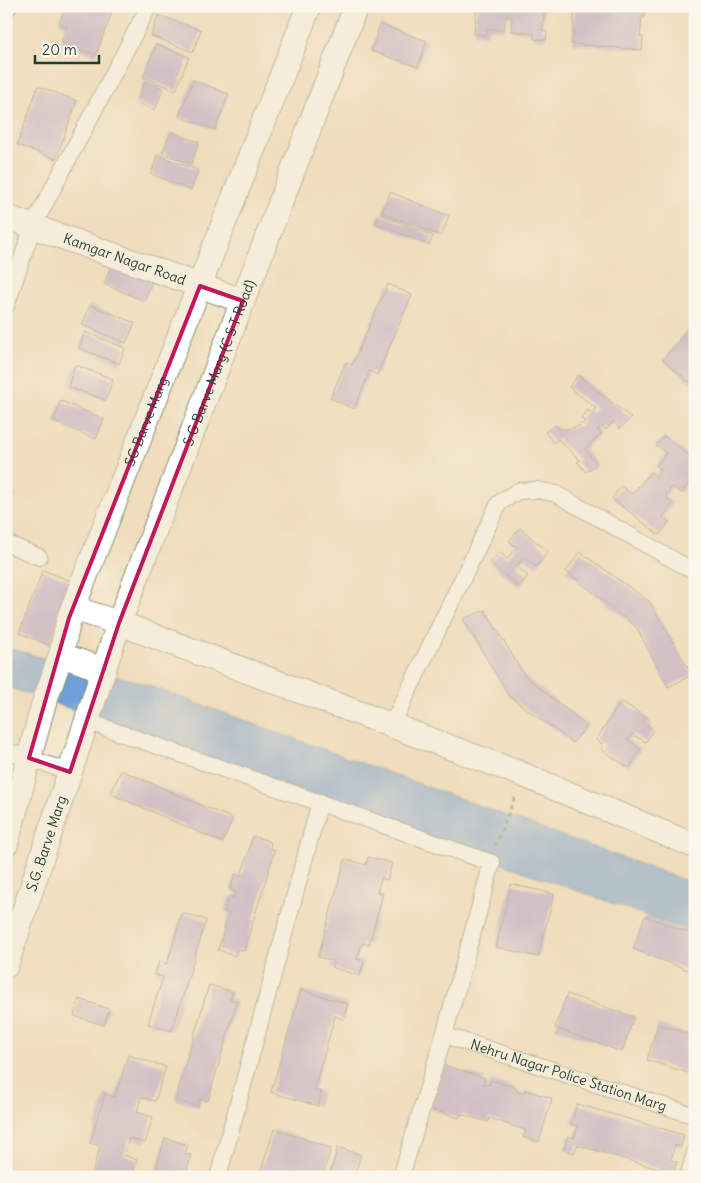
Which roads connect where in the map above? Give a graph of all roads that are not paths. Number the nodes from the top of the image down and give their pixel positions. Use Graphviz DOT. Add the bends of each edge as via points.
graph roads {
  1 [pos="8,6"];
  2 [pos="149,6"];
  3 [pos="309,6"];
  4 [pos="356,6"];
  5 [pos="6,10"];
  6 [pos="6,217"];
  7 [pos="33,226"];
  8 [pos="200,286"];
  9 [pos="243,302"];
  10 [pos="6,306"];
  11 [pos="6,543"];
  12 [pos="40,557"];
  13 [pos="688,568"];
  14 [pos="71,613"];
  15 [pos="118,627"];
  16 [pos="61,655"];
  17 [pos="104,670"];
  18 [pos="87,719"];
  19 [pos="392,725"];
  20 [pos="6,751"];
  21 [pos="29,758"];
  22 [pos="70,772"];
  23 [pos="320,802"];
  24 [pos="6,844"];
  25 [pos="695,846"];
  26 [pos="44,852"];
  27 [pos="6,966"];
  28 [pos="444,1035"];
  29 [pos="695,1116"];
  30 [pos="695,1153"];
  31 [pos="218,1177"];
  32 [pos="402,1177"];
  33 [pos="688,1177"];
  1 -- 5 [label="street"];
  2 -- 7 [label="street"];
  3 -- 8 [label="main road, SG Barve Marg"];
  4 -- 9 [label="main road, S G Barve Marg (C S T Road)"];
  6 -- 7 [label="main road, Kamgar Nagar Road"];
  7 -- 8 [label="main road, Kamgar Nagar Road"];
  7 -- 10 [label="street"];
  8 -- 9 [label="main road, Kamgar Nagar Road"];
  8 -- 14 [label="main road, SG Barve Marg"];
  9 -- 15 [label="main road, S G Barve Marg (C S T Road)"];
  11 -- 12 [label="street"];
  13 -- 19 [label="street" via="556,494 538,490 518,491 499,503"];
  14 -- 15 [label="main road"];
  14 -- 16 [label="main road, SG Barve Marg"];
  15 -- 17 [label="main road, S G Barve Marg (C S T Road)"];
  15 -- 19 [label="main road"];
  16 -- 17 [label="main road"];
  16 -- 21 [label="main road, SG Barve Marg"];
  17 -- 18 [label="main road, S G Barve Marg (C S T Road)"];
  18 -- 22 [label="main road, S.G. Barve Marg"];
  18 -- 23 [label="street"];
  19 -- 25 [label="main road"];
  20 -- 21 [label="street"];
  21 -- 22 [label="street"];
  21 -- 24 [label="main road, SG Barve Marg"];
  22 -- 26 [label="main road, S.G. Barve Marg"];
  23 -- 28 [label="street" via="492,863"];
  23 -- 31 [label="street"];
  24 -- 26 [label="main road"];
  26 -- 27 [label="main road, S.G. Barve Marg"];
  28 -- 29 [label="street, Nehru Nagar Police Station Marg"];
  28 -- 32 [label="street"];
  30 -- 33 [label="street"];
}
